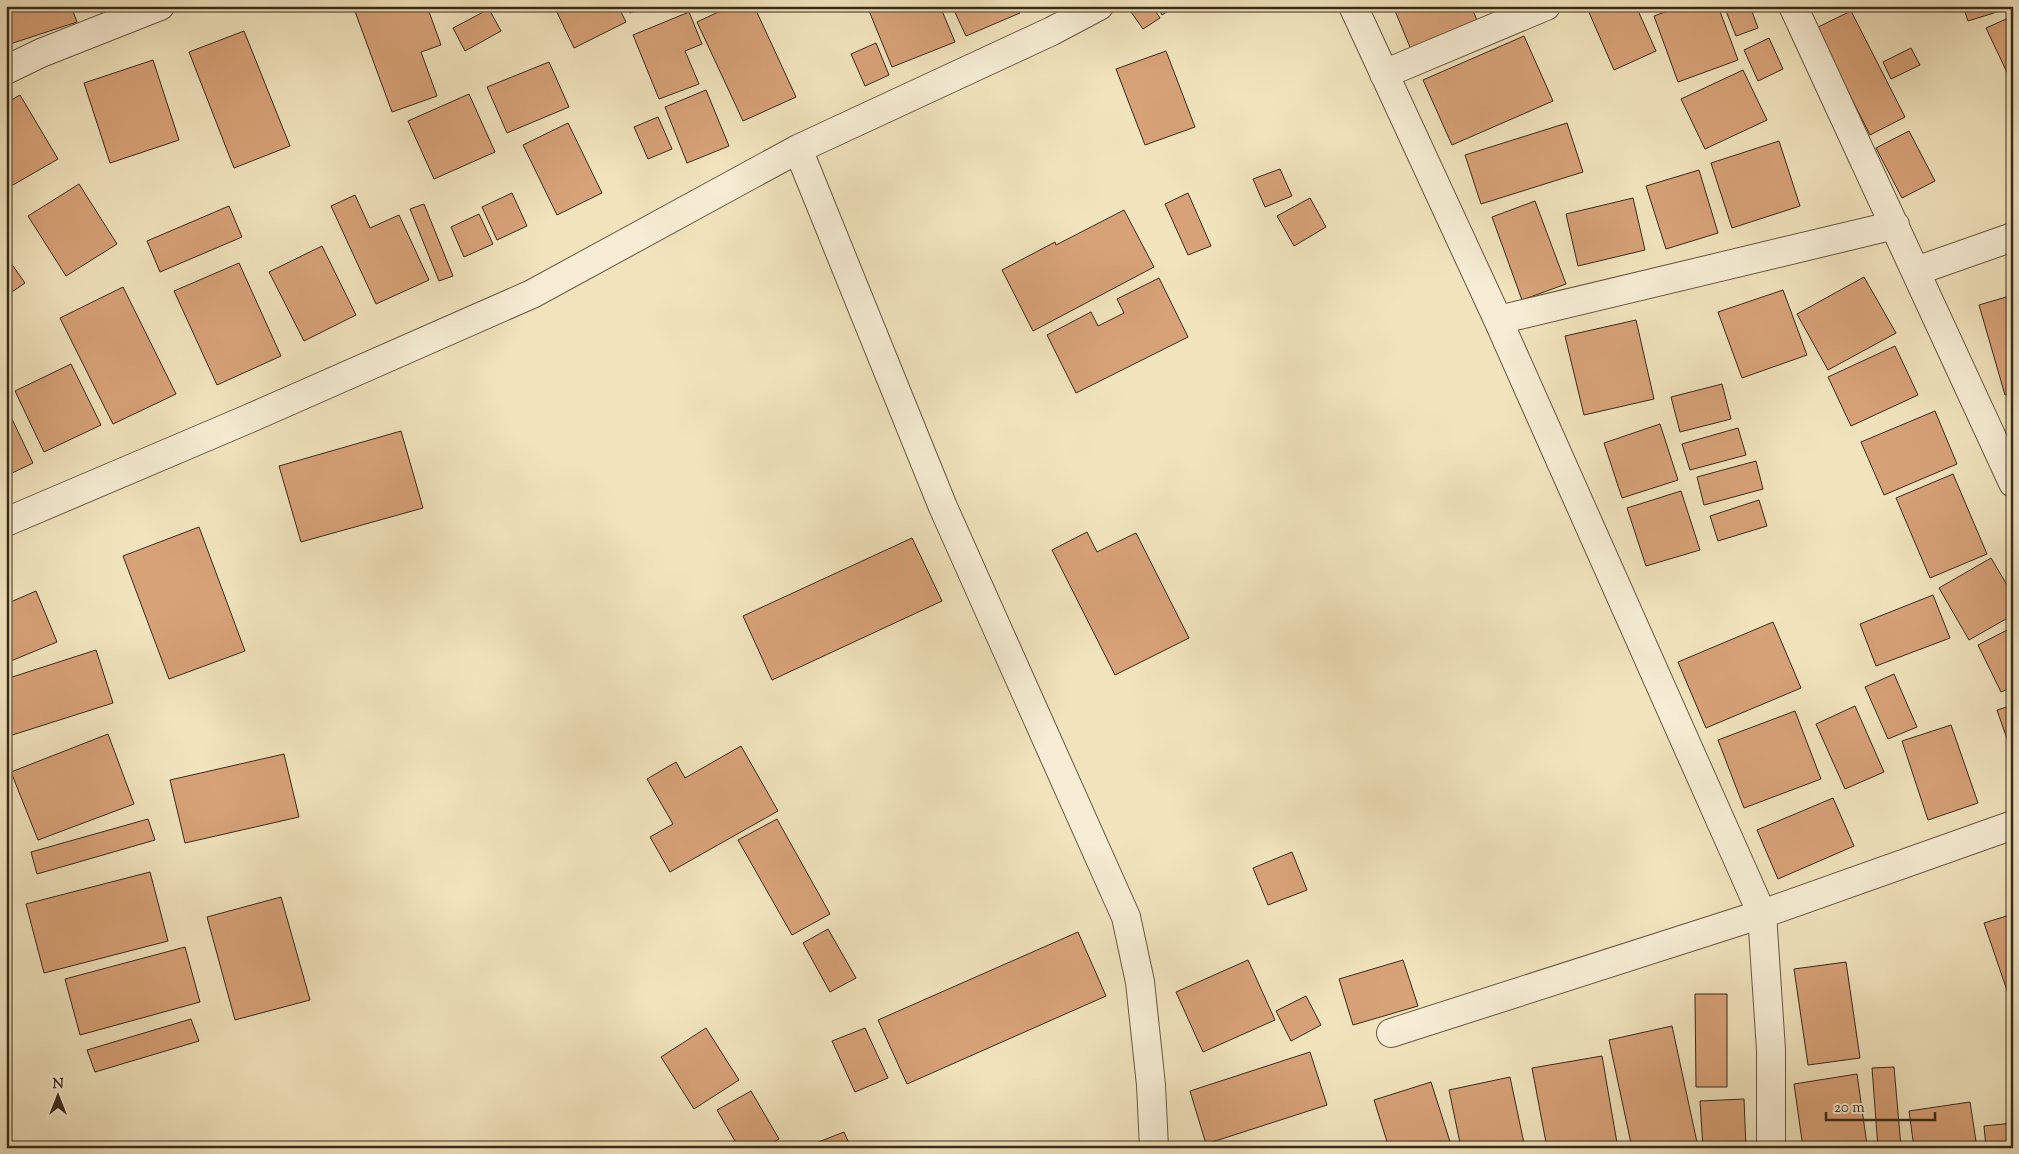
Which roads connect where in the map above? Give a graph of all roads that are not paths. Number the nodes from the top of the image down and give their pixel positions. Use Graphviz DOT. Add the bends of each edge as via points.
graph roads {
  1 [pos="160,6"];
  2 [pos="1099,6"];
  3 [pos="1353,6"];
  4 [pos="1546,6"];
  5 [pos="1793,6"];
  6 [pos="6,70"];
  7 [pos="1384,74"];
  8 [pos="798,149"];
  9 [pos="1895,225"];
  10 [pos="2013,237"];
  11 [pos="1916,271"];
  12 [pos="1498,320"];
  13 [pos="2013,483"];
  14 [pos="6,522"];
  15 [pos="2013,826"];
  16 [pos="1762,914"];
  17 [pos="1391,1033"];
  18 [pos="1154,1148"];
  19 [pos="1771,1148"];
  1 -- 6 [label="street"];
  2 -- 8 [label="street"];
  3 -- 7 [label="street"];
  4 -- 7 [label="street"];
  5 -- 9 [label="street"];
  7 -- 12 [label="street"];
  8 -- 14 [label="street" via="532,294"];
  8 -- 18 [label="street" via="943,507 1126,917 1140,982"];
  9 -- 11 [label="street"];
  9 -- 12 [label="street"];
  10 -- 11 [label="street"];
  11 -- 13 [label="street"];
  12 -- 16 [label="street"];
  15 -- 16 [label="street"];
  16 -- 17 [label="street"];
  16 -- 19 [label="street" via="1771,1050"];
}
